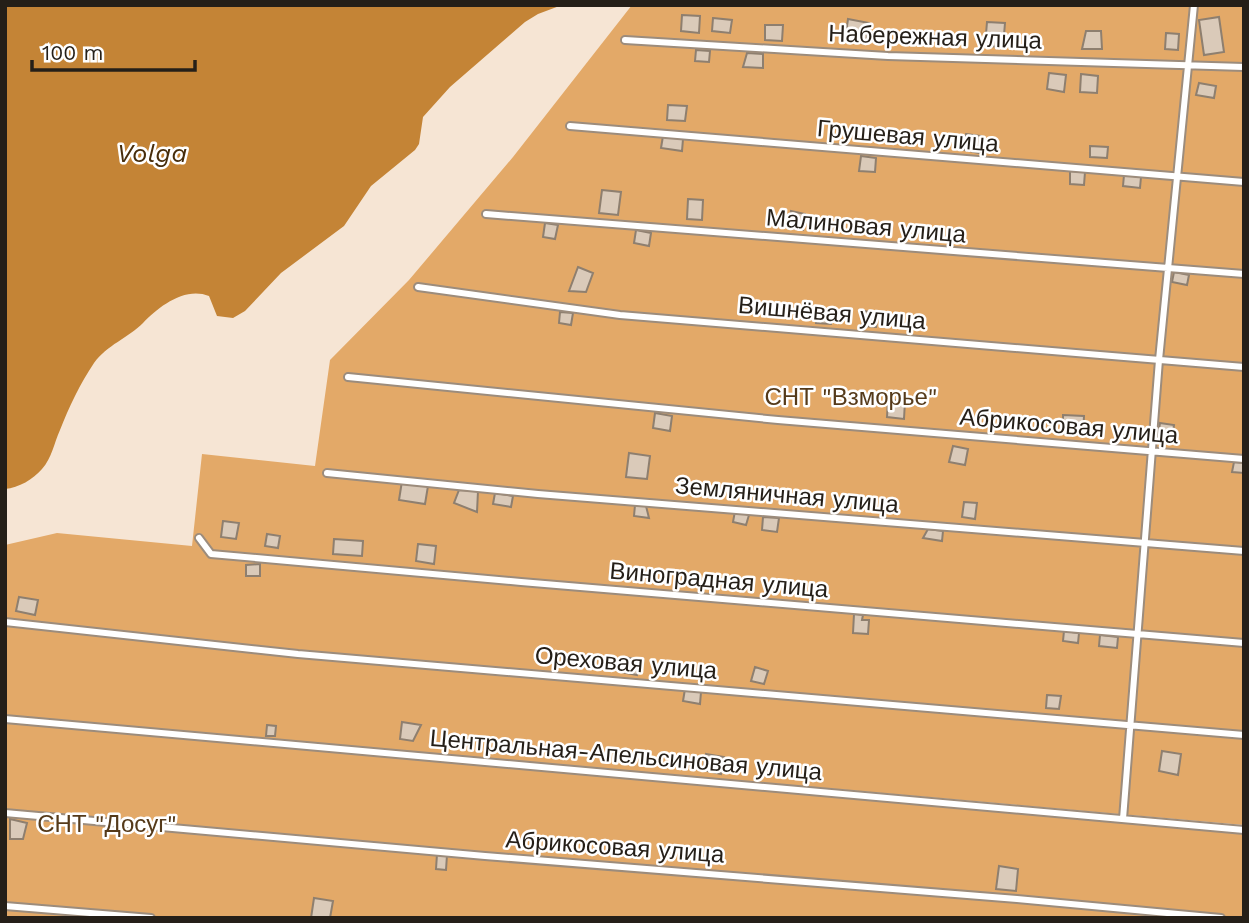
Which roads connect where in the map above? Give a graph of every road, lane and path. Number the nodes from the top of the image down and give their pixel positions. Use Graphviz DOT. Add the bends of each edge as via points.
graph roads {
  1 [pos="1194,5"];
  2 [pos="625,40"];
  3 [pos="1189,65"];
  4 [pos="1244,67"];
  5 [pos="570,126"];
  6 [pos="1178,177"];
  7 [pos="1244,182"];
  8 [pos="486,214"];
  9 [pos="1169,269"];
  10 [pos="1244,274"];
  11 [pos="418,287"];
  12 [pos="1159,360"];
  13 [pos="1244,368"];
  14 [pos="348,377"];
  15 [pos="1152,452"];
  16 [pos="1244,460"];
  17 [pos="327,473"];
  18 [pos="198,538"];
  19 [pos="1146,544"];
  20 [pos="1244,551"];
  21 [pos="5,622"];
  22 [pos="1138,634"];
  23 [pos="1244,643"];
  24 [pos="5,719"];
  25 [pos="1131,726"];
  26 [pos="1244,735"];
  27 [pos="5,813"];
  28 [pos="1123,819"];
  29 [pos="1244,830"];
  30 [pos="5,906"];
  31 [pos="151,918"];
  32 [pos="1222,918"];
  1 -- 3 [label="lane"];
  2 -- 3 [label="lane, Набережная улица" via="888,56"];
  3 -- 4 [label="lane, Набережная улица"];
  3 -- 6 [label="lane"];
  5 -- 6 [label="lane, Грушевая улица"];
  6 -- 7 [label="lane, Грушевая улица"];
  6 -- 9 [label="lane"];
  8 -- 9 [label="lane, Малиновая улица"];
  9 -- 10 [label="lane, Малиновая улица"];
  9 -- 12 [label="lane"];
  11 -- 12 [label="lane, Вишнёвая улица" via="620,315"];
  12 -- 13 [label="lane, Вишнёвая улица"];
  12 -- 15 [label="lane"];
  14 -- 15 [label="lane, Абрикосовая улица"];
  15 -- 16 [label="lane, Абрикосовая улица"];
  15 -- 19 [label="lane"];
  17 -- 19 [label="lane, Земляничная улица"];
  18 -- 22 [label="lane, Виноградная улица" via="211,554"];
  19 -- 20 [label="lane, Земляничная улица"];
  19 -- 22 [label="lane"];
  21 -- 25 [label="lane, Ореховая улица" via="298,654"];
  22 -- 23 [label="lane, Виноградная улица"];
  22 -- 25 [label="lane"];
  24 -- 28 [label="lane, Центральная-Апельсиновая улица"];
  25 -- 26 [label="lane, Ореховая улица"];
  25 -- 28 [label="lane"];
  27 -- 32 [label="lane, Абрикосовая улица"];
  28 -- 29 [label="lane, Центральная-Апельсиновая улица"];
  30 -- 31 [label="lane"];
}
